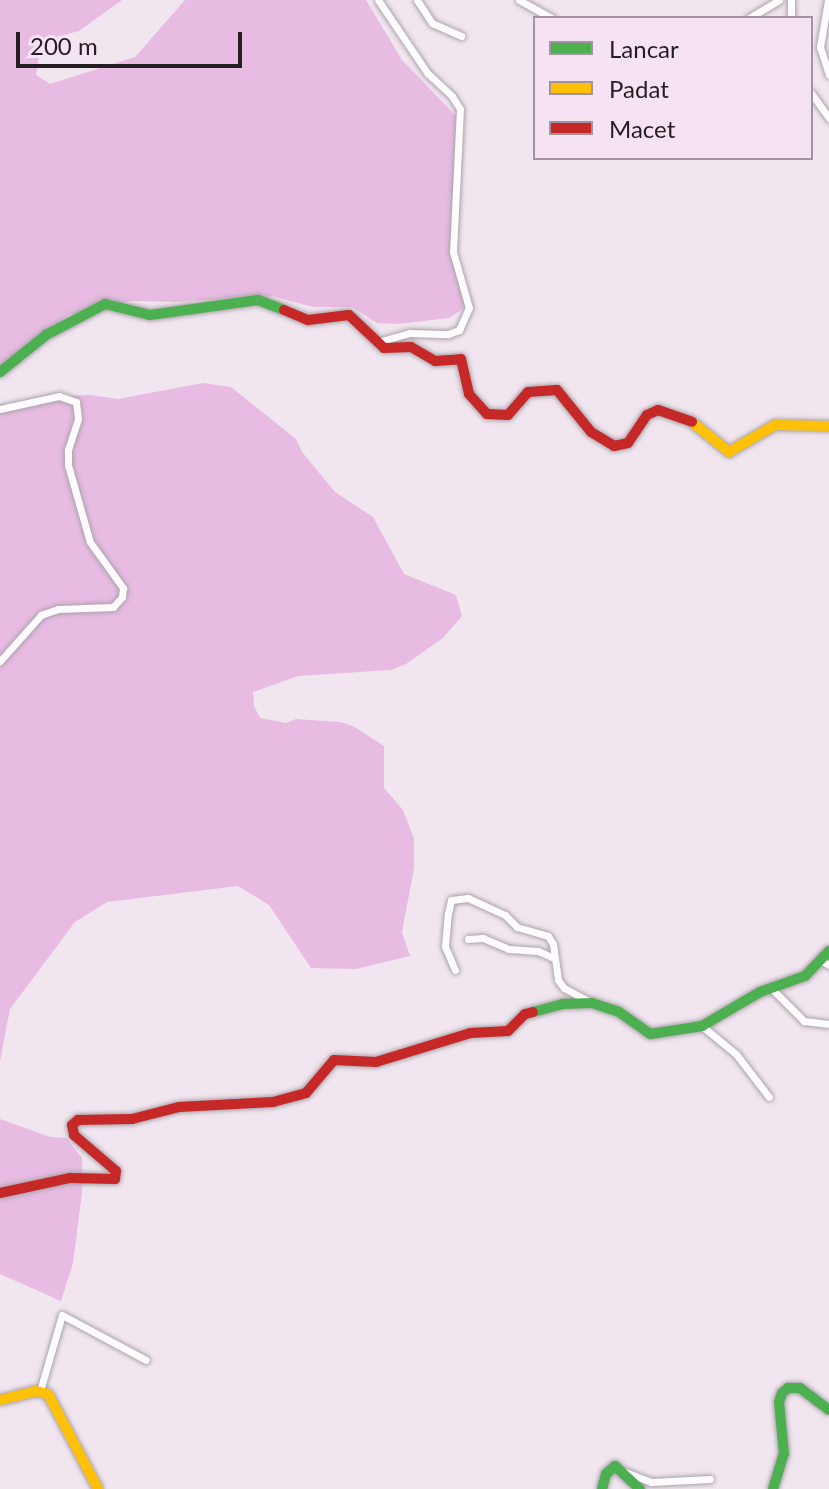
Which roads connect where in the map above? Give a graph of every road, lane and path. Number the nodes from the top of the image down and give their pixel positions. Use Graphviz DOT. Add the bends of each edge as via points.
graph roads {
  1 [pos="378,0"];
  2 [pos="417,0"];
  3 [pos="519,0"];
  4 [pos="779,0"];
  5 [pos="828,0"];
  6 [pos="548,16"];
  7 [pos="752,16"];
  8 [pos="461,36"];
  9 [pos="829,75"];
  10 [pos="813,96"];
  11 [pos="829,118"];
  12 [pos="375,342"];
  13 [pos="0,372"];
  14 [pos="0,409"];
  15 [pos="829,426"];
  16 [pos="0,661"];
  17 [pos="468,939"];
  18 [pos="829,951"];
  19 [pos="554,958"];
  20 [pos="826,963"];
  21 [pos="455,970"];
  22 [pos="771,988"];
  23 [pos="592,1003"];
  24 [pos="829,1024"];
  25 [pos="702,1026"];
  26 [pos="769,1097"];
  27 [pos="0,1193"];
  28 [pos="146,1360"];
  29 [pos="40,1391"];
  30 [pos="0,1400"];
  31 [pos="829,1410"];
  32 [pos="623,1471"];
  33 [pos="710,1479"];
  34 [pos="98,1489"];
  35 [pos="602,1489"];
  36 [pos="640,1489"];
  37 [pos="773,1489"];
  1 -- 12 [label="street" via="428,74 460,109 453,252 469,308 459,330 448,334 410,333"];
  2 -- 8 [label="street" via="432,23"];
  3 -- 6 [label="street"];
  4 -- 7 [label="street"];
  5 -- 9 [label="street" via="820,47"];
  10 -- 11 [label="street"];
  12 -- 13 [label="street" via="349,315 308,320 258,300 150,315 110,304 46,335"];
  12 -- 15 [label="street" via="388,350 415,348 435,361 461,359 469,394 487,414 508,415 528,392 557,390 591,432 614,446 628,443 647,415 658,410 698,424 729,452 775,425"];
  14 -- 16 [label="street" via="59,396 76,402 78,419 68,465 90,542 123,588 113,607 58,609 41,615"];
  17 -- 19 [label="street" via="483,938"];
  18 -- 20 [label="street"];
  19 -- 21 [label="street" via="553,944 543,933 517,927 505,915 468,898 454,899 445,943"];
  19 -- 23 [label="street" via="564,988"];
  20 -- 22 [label="street"];
  22 -- 24 [label="street" via="804,1021"];
  22 -- 25 [label="street"];
  23 -- 25 [label="street" via="619,1012 650,1034"];
  23 -- 27 [label="street" via="541,1009 523,1015 508,1031 470,1033 376,1062 334,1060 306,1093 273,1102 78,1120 72,1125 74,1135 116,1171 116,1178 70,1178"];
  25 -- 26 [label="street" via="736,1054"];
  28 -- 29 [label="street" via="62,1315"];
  29 -- 30 [label="street"];
  29 -- 34 [label="street" via="58,1408"];
  31 -- 37 [label="street" via="800,1388 782,1393 784,1454"];
  32 -- 33 [label="street" via="651,1482"];
  32 -- 35 [label="street" via="611,1467"];
  32 -- 36 [label="street"];
}
